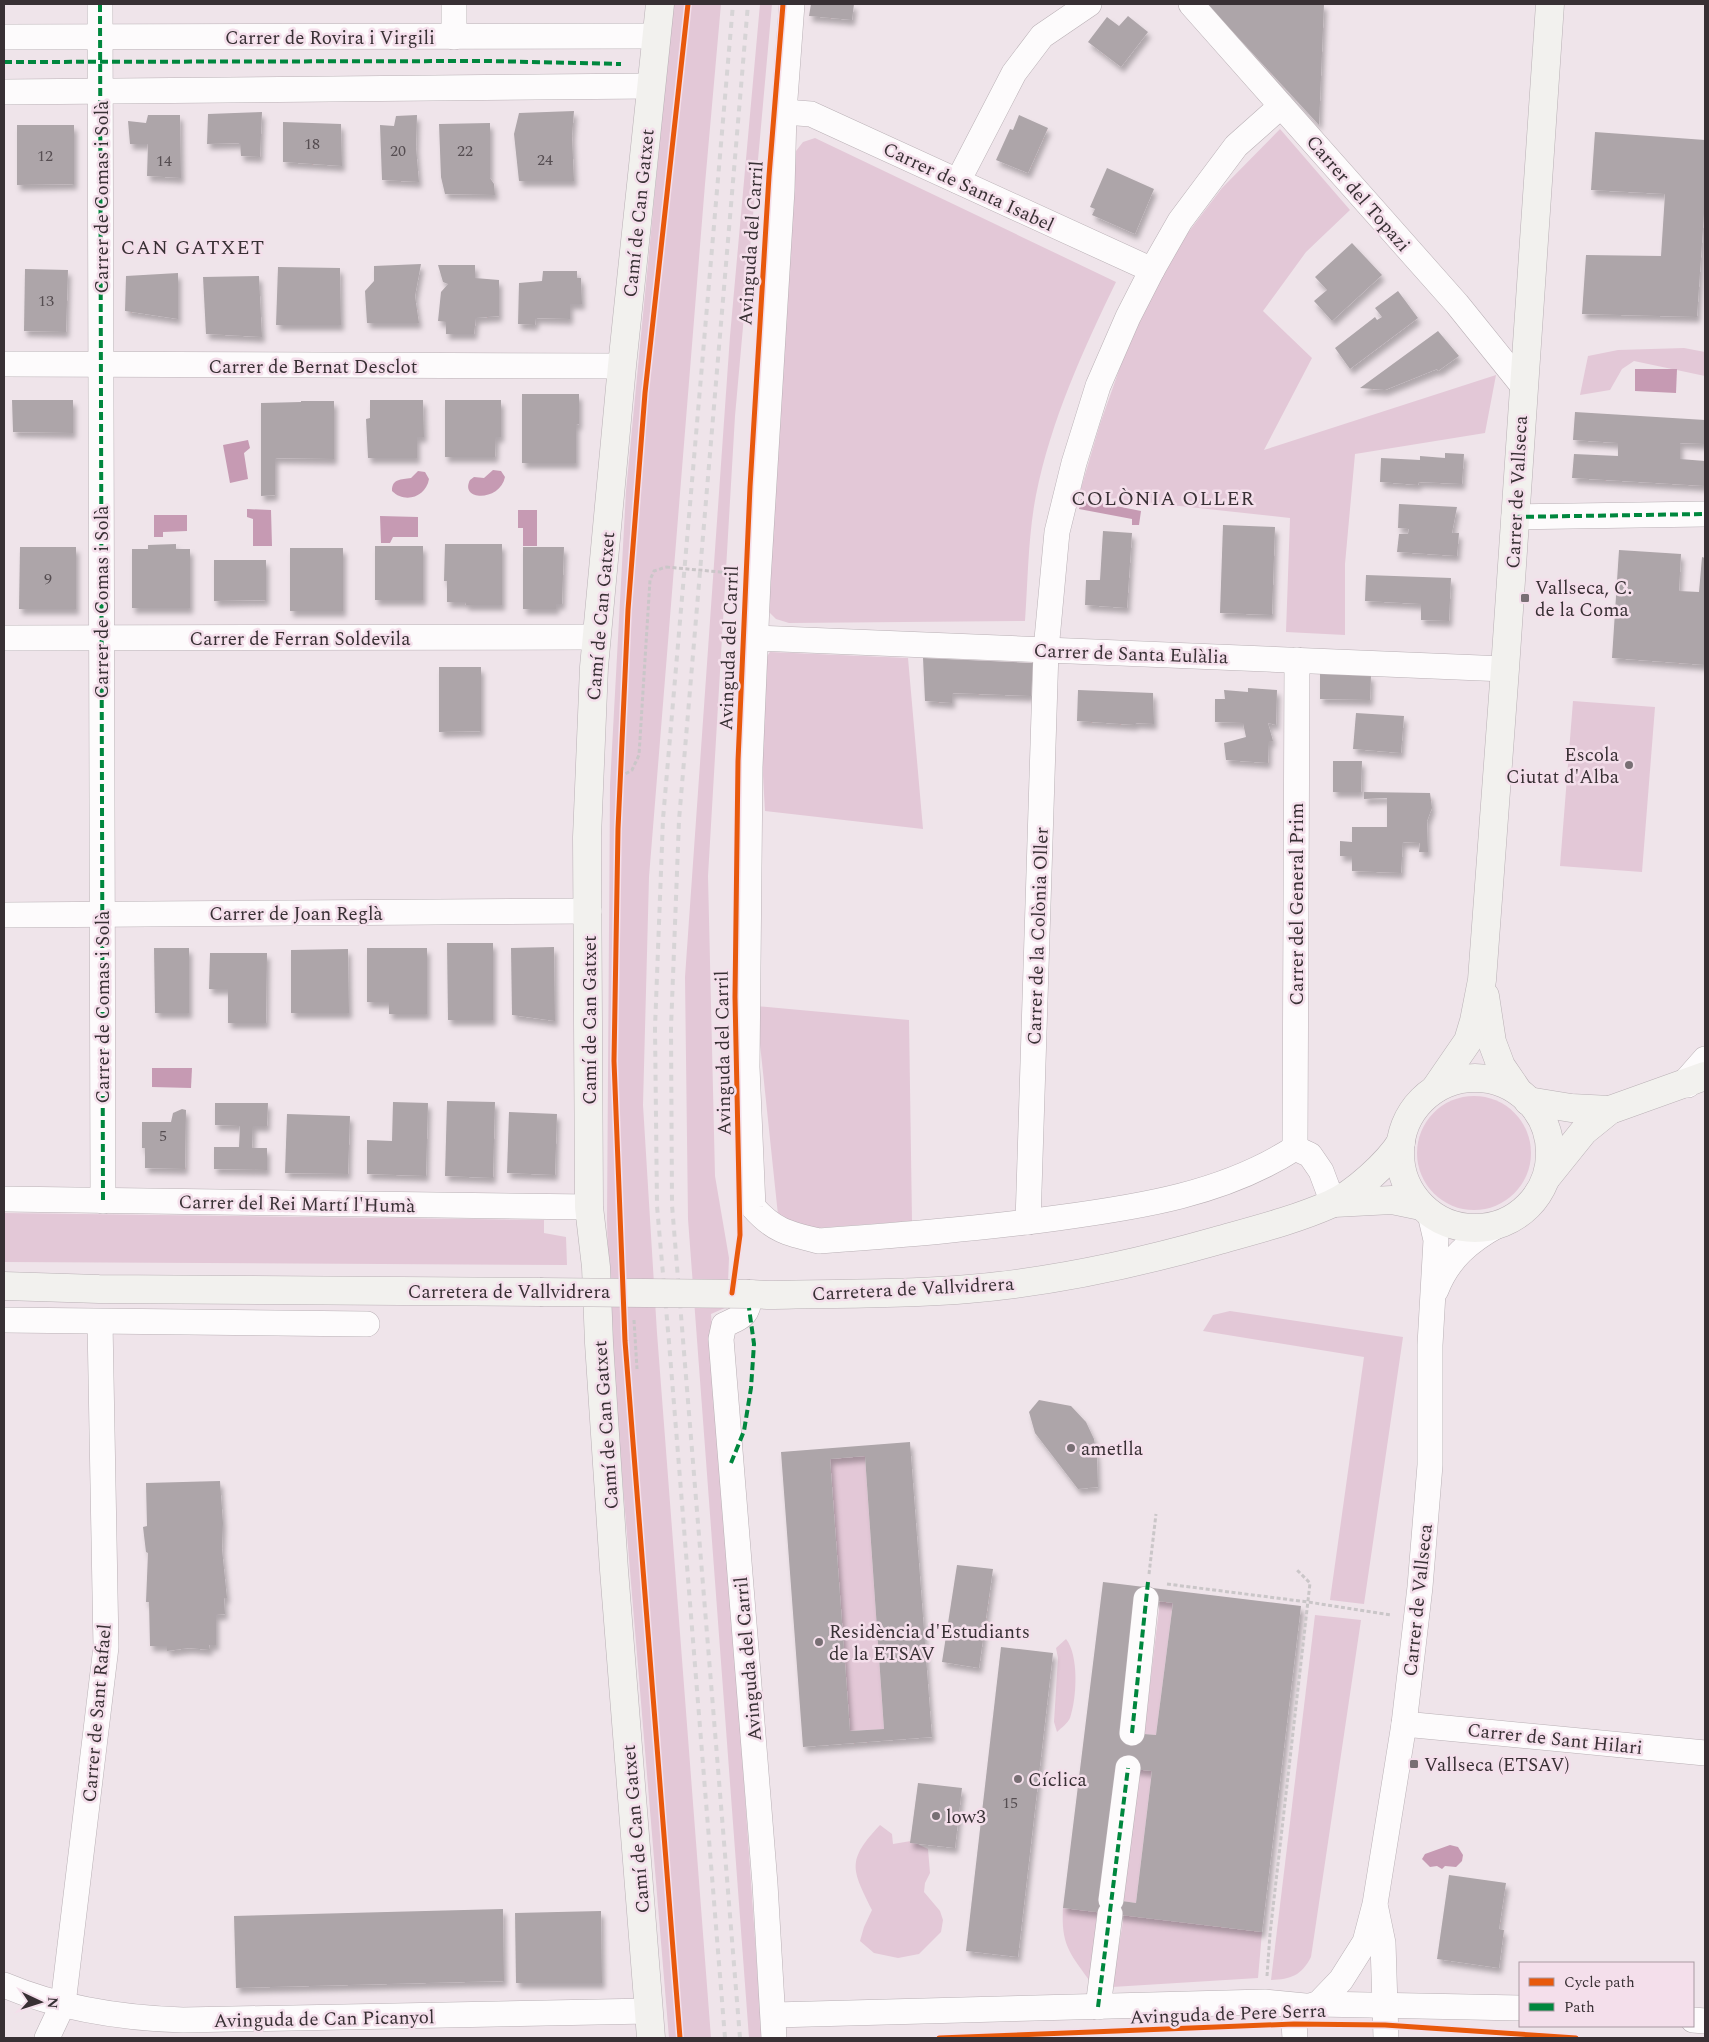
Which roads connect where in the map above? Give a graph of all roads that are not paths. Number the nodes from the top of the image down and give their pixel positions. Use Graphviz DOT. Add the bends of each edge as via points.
graph roads {
  1 [pos="100,4"];
  2 [pos="454,4"];
  3 [pos="660,4"];
  4 [pos="792,4"];
  5 [pos="1089,4"];
  6 [pos="1190,4"];
  7 [pos="1550,4"];
  8 [pos="656,36"];
  9 [pos="4,37"];
  10 [pos="100,37"];
  11 [pos="454,37"];
  12 [pos="651,86"];
  13 [pos="101,91"];
  14 [pos="4,92"];
  15 [pos="1281,106"];
  16 [pos="784,112"];
  17 [pos="958,181"];
  18 [pos="1152,270"];
  19 [pos="4,364"];
  20 [pos="100,365"];
  21 [pos="622,366"];
  22 [pos="1523,386"];
  23 [pos="1705,514"];
  24 [pos="1514,517"];
  25 [pos="597,637"];
  26 [pos="4,638"];
  27 [pos="756,638"];
  28 [pos="101,639"];
  29 [pos="1046,650"];
  30 [pos="1297,660"];
  31 [pos="1505,669"];
  32 [pos="589,912"];
  33 [pos="102,914"];
  34 [pos="4,915"];
  35 [pos="1482,980"];
  36 [pos="1705,1059"];
  37 [pos="1698,1083"];
  38 [pos="1435,1089"];
  39 [pos="1523,1096"];
  40 [pos="1610,1110"];
  41 [pos="1401,1142"];
  42 [pos="1295,1148"];
  43 [pos="1547,1178"];
  44 [pos="4,1199"];
  45 [pos="103,1201"];
  46 [pos="1333,1203"];
  47 [pos="589,1207"];
  48 [pos="1426,1210"];
  49 [pos="1028,1222"];
  50 [pos="1498,1225"];
  51 [pos="4,1286"];
  52 [pos="750,1294"];
  53 [pos="1434,1294"];
  54 [pos="4,1320"];
  55 [pos="100,1322"];
  56 [pos="367,1324"];
  57 [pos="1148,1590"];
  58 [pos="1404,1724"];
  59 [pos="1132,1733"];
  60 [pos="1705,1753"];
  61 [pos="1128,1768"];
  62 [pos="1375,1904"];
  63 [pos="4,1985"];
  64 [pos="63,2004"];
  65 [pos="1312,2005"];
  66 [pos="1373,2005"];
  67 [pos="1098,2007"];
  68 [pos="1519,2008"];
  69 [pos="649,2011"];
  70 [pos="774,2027"];
  71 [pos="47,2038"];
  72 [pos="62,2038"];
  73 [pos="650,2038"];
  74 [pos="1295,2038"];
  75 [pos="1386,2038"];
  1 -- 10 [label="street, Carrer de Comas i Solà"];
  2 -- 11 [label="street"];
  3 -- 8 [label="street, Camí de Can Gatxet"];
  4 -- 16 [label="street, Avinguda del Carril"];
  5 -- 17 [label="street" via="1042,36 1014,73"];
  6 -- 15 [label="street, Carrer del Topazi"];
  7 -- 22 [label="street, Carrer de Vallseca"];
  8 -- 11 [label="street, Carrer de Rovira i Virgili"];
  8 -- 12 [label="street, Camí de Can Gatxet"];
  9 -- 10 [label="street, Carrer de Rovira i Virgili"];
  10 -- 11 [label="street, Carrer de Rovira i Virgili"];
  10 -- 13 [label="street, Carrer de Comas i Solà"];
  12 -- 13 [label="street"];
  12 -- 21 [label="street, Camí de Can Gatxet"];
  13 -- 14 [label="street"];
  13 -- 20 [label="street, Carrer de Comas i Solà"];
  15 -- 18 [label="street, Carrer de la Colònia Oller" via="1236,146 1180,221"];
  15 -- 22 [label="street, Carrer del Topazi" via="1457,304"];
  16 -- 17 [label="street, Carrer de Santa Isabel" via="811,114"];
  16 -- 27 [label="street, Avinguda del Carril"];
  17 -- 18 [label="street, Carrer de Santa Isabel"];
  18 -- 29 [label="street, Carrer de la Colònia Oller" via="1098,386 1074,463 1057,532"];
  19 -- 20 [label="street, Carrer de Bernat Desclot"];
  20 -- 21 [label="street, Carrer de Bernat Desclot"];
  20 -- 28 [label="street, Carrer de Comas i Solà"];
  21 -- 25 [label="street, Camí de Can Gatxet"];
  22 -- 24 [label="street, Carrer de Vallseca"];
  23 -- 24 [label="street"];
  24 -- 31 [label="street, Carrer de Vallseca"];
  25 -- 28 [label="street, Carrer de Ferran Soldevila"];
  25 -- 32 [label="street, Camí de Can Gatxet" via="588,828"];
  26 -- 28 [label="street, Carrer de Ferran Soldevila"];
  27 -- 29 [label="street, Carrer de Santa Eulàlia"];
  27 -- 49 [label="street, Avinguda del Carril" via="750,767 747,1067 753,1207 764,1220 786,1233 819,1241"];
  28 -- 33 [label="street, Carrer de Comas i Solà"];
  29 -- 30 [label="street, Carrer de Santa Eulàlia"];
  29 -- 49 [label="street, Carrer de la Colònia Oller"];
  30 -- 31 [label="street, Carrer de Santa Eulàlia"];
  30 -- 42 [label="street, Carrer del General Prim"];
  31 -- 35 [label="street, Carrer de Vallseca"];
  32 -- 33 [label="street, Carrer de Joan Reglà"];
  32 -- 47 [label="street, Camí de Can Gatxet"];
  33 -- 34 [label="street, Carrer de Joan Reglà"];
  33 -- 45 [label="street, Carrer de Comas i Solà"];
  35 -- 38 [label="street" via="1468,1041"];
  35 -- 39 [label="street" via="1492,1042 1501,1066"];
  36 -- 37 [label="street"];
  37 -- 40 [label="street"];
  38 -- 39 [label="street" via="1461,1079 1491,1079"];
  38 -- 41 [label="street" via="1423,1098 1406,1122"];
  39 -- 40 [label="street" via="1571,1108"];
  39 -- 43 [label="street" via="1541,1117 1547,1131"];
  40 -- 43 [label="street" via="1584,1131"];
  41 -- 46 [label="street, Carretera de Vallvidrera" via="1384,1165"];
  41 -- 48 [label="street" via="1402,1175 1410,1192"];
  42 -- 46 [label="street" via="1310,1155 1321,1171"];
  42 -- 49 [label="street" via="1273,1162 1196,1193 1103,1212"];
  43 -- 50 [label="street" via="1531,1204"];
  44 -- 45 [label="street, Carrer del Rei Martí l'Humà"];
  45 -- 47 [label="street, Carrer del Rei Martí l'Humà"];
  46 -- 48 [label="street, Carretera de Vallvidrera" via="1384,1200"];
  46 -- 52 [label="street, Carretera de Vallvidrera" via="1254,1230 1161,1256 1031,1282 946,1290"];
  47 -- 69 [label="street, Camí de Can Gatxet"];
  48 -- 50 [label="street" via="1436,1219 1462,1228"];
  48 -- 53 [label="street, Carrer de Vallseca" via="1436,1240"];
  50 -- 53 [label="street, Carrer de Vallseca" via="1459,1252 1442,1273"];
  51 -- 52 [label="street, Carretera de Vallvidrera, bridge"];
  52 -- 70 [label="street, Avinguda del Carril" via="749,1308 743,1316 724,1325 721,1339 765,1874"];
  53 -- 58 [label="street, Carrer de Vallseca" via="1430,1346 1430,1465"];
  54 -- 55 [label="street"];
  55 -- 56 [label="street"];
  55 -- 64 [label="street, Carrer de Sant Rafael" via="106,1647"];
  57 -- 59 [label="street"];
  58 -- 60 [label="street, Carrer de Sant Hilari"];
  58 -- 62 [label="street, Carrer de Vallseca"];
  61 -- 67 [label="street"];
  62 -- 65 [label="street, Carrer de Vallseca" via="1365,1942 1341,1980"];
  62 -- 66 [label="street, Carrer de Vallseca" via="1383,1943"];
  63 -- 64 [label="street, Avinguda de Can Picanyol"];
  64 -- 69 [label="street, Avinguda de Can Picanyol" via="90,2012 139,2019 183,2020"];
  64 -- 71 [label="street, Carrer de Sant Rafael"];
  64 -- 72 [label="street"];
  65 -- 66 [label="street, Avinguda de Pere Serra"];
  65 -- 67 [label="street, Avinguda de Pere Serra" via="1266,2002"];
  65 -- 74 [label="street, Carrer de Vallseca" via="1296,2014"];
  66 -- 68 [label="street"];
  66 -- 75 [label="street, Carrer de Vallseca"];
  67 -- 70 [label="street, Avinguda de Pere Serra"];
  69 -- 73 [label="street, Camí de Can Gatxet"];
}
